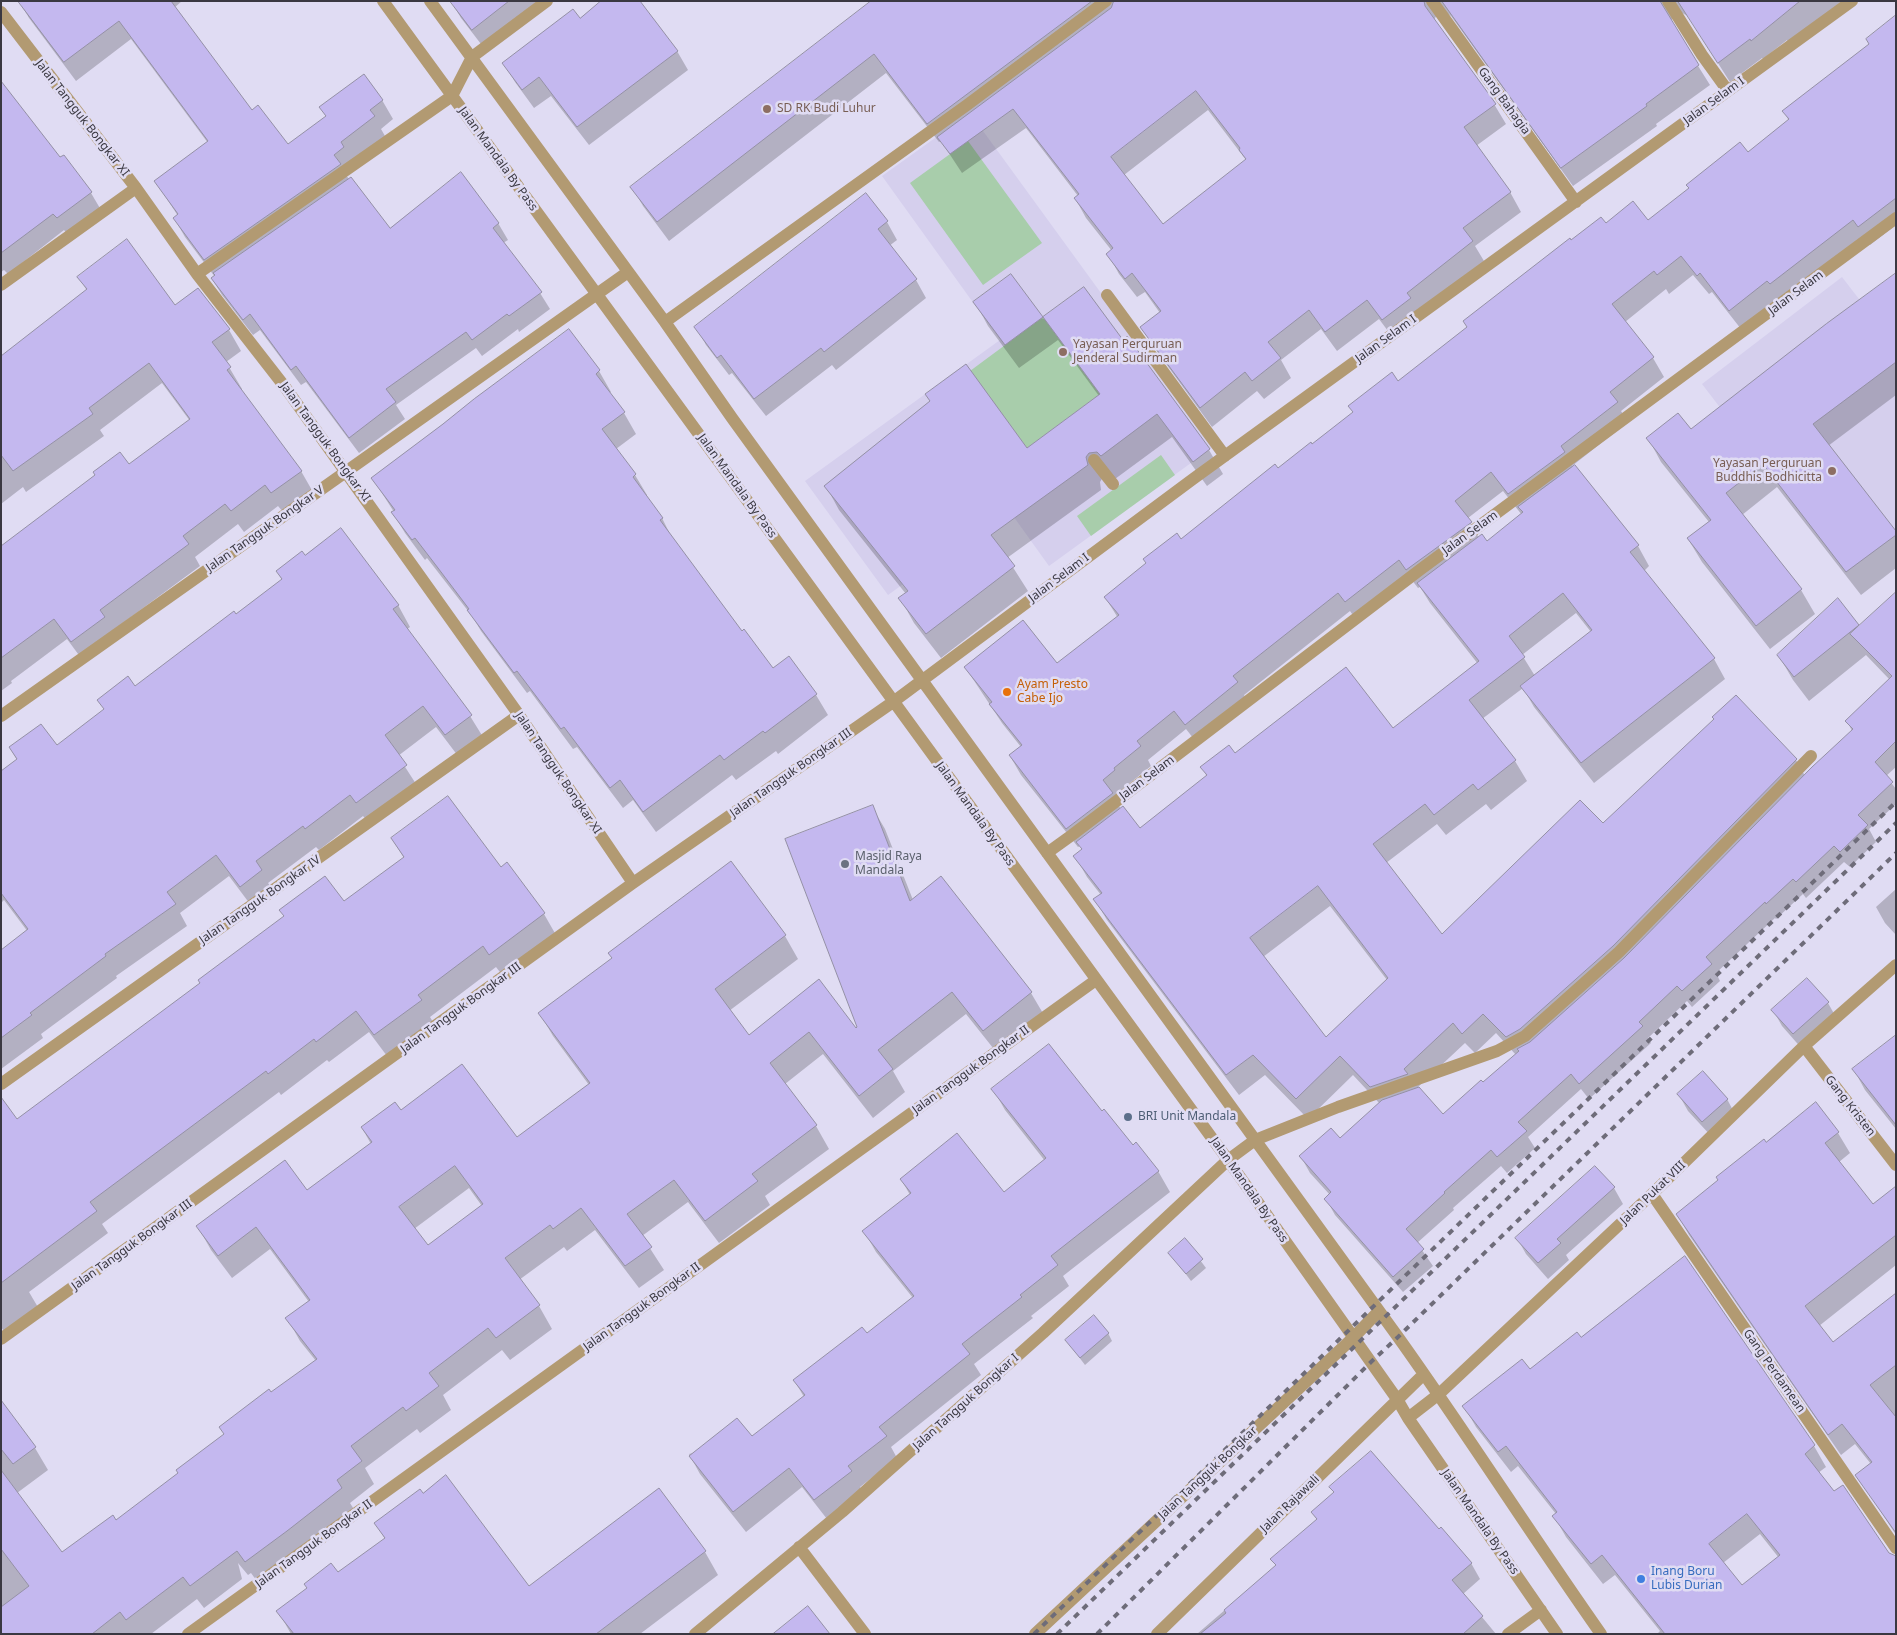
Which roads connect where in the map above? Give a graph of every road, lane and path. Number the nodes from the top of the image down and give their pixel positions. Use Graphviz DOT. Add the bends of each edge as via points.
graph roads {
  1 [pos="384,1"];
  2 [pos="430,1"];
  3 [pos="547,1"];
  4 [pos="1106,1"];
  5 [pos="1432,1"];
  6 [pos="1668,1"];
  7 [pos="1852,1"];
  8 [pos="1838,5"];
  9 [pos="1,12"];
  10 [pos="5,26"];
  11 [pos="472,57"];
  12 [pos="1728,91"];
  13 [pos="452,96"];
  14 [pos="136,188"];
  15 [pos="1576,202"];
  16 [pos="1896,218"];
  17 [pos="628,272"];
  18 [pos="197,274"];
  19 [pos="1,285"];
  20 [pos="598,294"];
  21 [pos="1107,295"];
  22 [pos="665,322"];
  23 [pos="1225,456"];
  24 [pos="1094,460"];
  25 [pos="346,471"];
  26 [pos="1113,484"];
  27 [pos="923,680"];
  28 [pos="893,702"];
  29 [pos="519,715"];
  30 [pos="1,716"];
  31 [pos="1811,756"];
  32 [pos="1047,853"];
  33 [pos="633,883"];
  34 [pos="1896,965"];
  35 [pos="1096,980"];
  36 [pos="1804,1046"];
  37 [pos="1,1084"];
  38 [pos="1255,1140"];
  39 [pos="1228,1160"];
  40 [pos="1896,1165"];
  41 [pos="1652,1194"];
  42 [pos="1379,1311"];
  43 [pos="1353,1338"];
  44 [pos="1,1339"];
  45 [pos="1424,1374"];
  46 [pos="1439,1394"];
  47 [pos="1397,1399"];
  48 [pos="1408,1418"];
  49 [pos="799,1547"];
  50 [pos="1896,1548"];
  51 [pos="1540,1610"];
  52 [pos="188,1634"];
  53 [pos="695,1634"];
  54 [pos="865,1634"];
  55 [pos="1035,1634"];
  56 [pos="1157,1634"];
  57 [pos="1508,1634"];
  58 [pos="1557,1634"];
  59 [pos="1601,1634"];
  1 -- 13 [label="street, Jalan Mandala By Pass"];
  2 -- 11 [label="street"];
  3 -- 11 [label="street"];
  4 -- 22 [label="street"];
  5 -- 15 [label="street, Gang Bahagia"];
  6 -- 12 [label="street"];
  7 -- 8 [label="street, Jalan Selam I"];
  8 -- 12 [label="street, Jalan Selam I"];
  9 -- 10 [label="street, Jalan Tangguk Bongkar XI"];
  10 -- 14 [label="street, Jalan Tangguk Bongkar XI"];
  11 -- 13 [label="street"];
  11 -- 17 [label="street"];
  12 -- 15 [label="street, Jalan Selam I"];
  13 -- 18 [label="street"];
  13 -- 20 [label="street, Jalan Mandala By Pass"];
  14 -- 18 [label="street, Jalan Tangguk Bongkar XI"];
  14 -- 19 [label="street"];
  15 -- 23 [label="street, Jalan Selam I"];
  16 -- 32 [label="street, Jalan Selam" via="1421,568"];
  17 -- 20 [label="street, Jalan Tangguk Bongkar V"];
  17 -- 22 [label="street"];
  18 -- 25 [label="street, Jalan Tangguk Bongkar XI"];
  20 -- 25 [label="street, Jalan Tangguk Bongkar V"];
  20 -- 28 [label="street, Jalan Mandala By Pass"];
  21 -- 23 [label="street"];
  22 -- 27 [label="street"];
  23 -- 27 [label="street, Jalan Selam I"];
  24 -- 26 [label="street"];
  25 -- 29 [label="street, Jalan Tangguk Bongkar XI"];
  25 -- 30 [label="street, Jalan Tangguk Bongkar V"];
  27 -- 28 [label="street, Jalan Tangguk Bongkar III"];
  27 -- 32 [label="street"];
  28 -- 33 [label="street, Jalan Tangguk Bongkar III"];
  28 -- 35 [label="street, Jalan Mandala By Pass"];
  29 -- 33 [label="street, Jalan Tangguk Bongkar XI"];
  29 -- 37 [label="street, Jalan Tangguk Bongkar IV"];
  31 -- 38 [label="street, Jalan Tangguk Bongkar I" via="1618,952 1525,1036 1497,1051"];
  32 -- 38 [label="street"];
  33 -- 44 [label="street, Jalan Tangguk Bongkar III"];
  34 -- 36 [label="street, Jalan Pukat VIII"];
  35 -- 39 [label="street, Jalan Mandala By Pass"];
  35 -- 52 [label="street, Jalan Tangguk Bongkar II"];
  36 -- 40 [label="street, Gang Kristen"];
  36 -- 41 [label="street, Jalan Pukat VIII"];
  38 -- 39 [label="street, Jalan Tangguk Bongkar I"];
  38 -- 42 [label="street"];
  39 -- 43 [label="street, Jalan Mandala By Pass"];
  39 -- 49 [label="street, Jalan Tangguk Bongkar I" via="1043,1333"];
  41 -- 46 [label="street, Jalan Pukat VIII"];
  41 -- 50 [label="street, Gang Perdamean"];
  42 -- 43 [label="street, Jalan Tangguk Bongkar"];
  42 -- 45 [label="street"];
  43 -- 47 [label="street, Jalan Mandala By Pass"];
  43 -- 55 [label="street, Jalan Tangguk Bongkar"];
  45 -- 46 [label="street"];
  45 -- 47 [label="street, Jalan Rajawali"];
  46 -- 48 [label="street, Jalan Pukat VIII"];
  46 -- 59 [label="street"];
  47 -- 48 [label="street, Jalan Mandala By Pass"];
  47 -- 56 [label="street, Jalan Rajawali"];
  48 -- 51 [label="street, Jalan Mandala By Pass"];
  49 -- 53 [label="street, Jalan Tangguk Bongkar I"];
  49 -- 54 [label="street"];
  51 -- 57 [label="street"];
  51 -- 58 [label="street, Jalan Mandala By Pass"];
}
